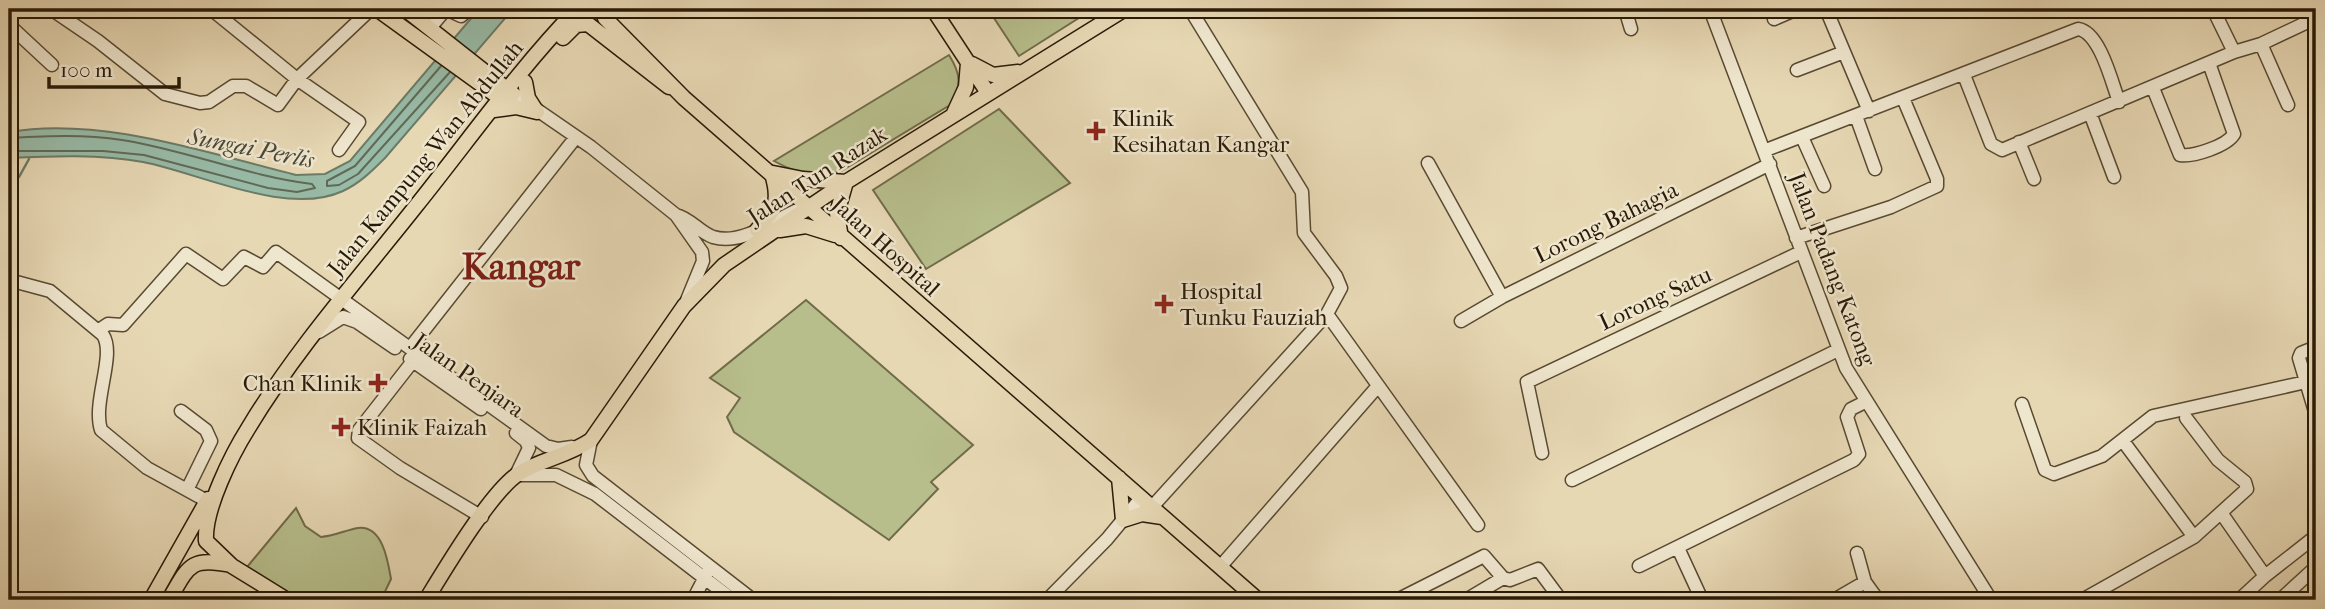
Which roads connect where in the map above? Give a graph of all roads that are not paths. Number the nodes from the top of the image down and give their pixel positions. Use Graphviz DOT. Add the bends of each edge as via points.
graph roads {
  1 [pos="51,9"];
  2 [pos="211,9"];
  3 [pos="371,9"];
  4 [pos="377,9"];
  5 [pos="405,9"];
  6 [pos="469,9"];
  7 [pos="933,9"];
  8 [pos="1125,9"];
  9 [pos="1190,9"];
  10 [pos="1625,9"];
  11 [pos="1710,9"];
  12 [pos="1797,9"];
  13 [pos="1826,9"];
  14 [pos="2213,9"];
  15 [pos="587,15"];
  16 [pos="2316,18"];
  17 [pos="1774,19"];
  18 [pos="430,28"];
  19 [pos="1631,29"];
  20 [pos="12,31"];
  21 [pos="438,44"];
  22 [pos="2261,44"];
  23 [pos="1844,52"];
  24 [pos="2234,52"];
  25 [pos="967,62"];
  26 [pos="2210,63"];
  27 [pos="52,65"];
  28 [pos="1027,70"];
  29 [pos="1797,71"];
  30 [pos="477,72"];
  31 [pos="525,75"];
  32 [pos="1964,75"];
  33 [pos="297,79"];
  34 [pos="2153,88"];
  35 [pos="988,93"];
  36 [pos="507,94"];
  37 [pos="1903,98"];
  38 [pos="2119,102"];
  39 [pos="2288,105"];
  40 [pos="489,111"];
  41 [pos="1869,111"];
  42 [pos="537,112"];
  43 [pos="2090,113"];
  44 [pos="953,114"];
  45 [pos="1856,116"];
  46 [pos="576,137"];
  47 [pos="1802,137"];
  48 [pos="2020,142"];
  49 [pos="339,150"];
  50 [pos="1766,150"];
  51 [pos="1428,163"];
  52 [pos="1770,164"];
  53 [pos="1875,169"];
  54 [pos="771,173"];
  55 [pos="2114,177"];
  56 [pos="2034,179"];
  57 [pos="846,182"];
  58 [pos="1824,187"];
  59 [pos="808,206"];
  60 [pos="676,215"];
  61 [pos="763,232"];
  62 [pos="841,237"];
  63 [pos="1796,238"];
  64 [pos="1801,252"];
  65 [pos="9,280"];
  66 [pos="1502,297"];
  67 [pos="342,299"];
  68 [pos="684,306"];
  69 [pos="1327,314"];
  70 [pos="1461,321"];
  71 [pos="99,330"];
  72 [pos="316,335"];
  73 [pos="410,348"];
  74 [pos="2316,348"];
  75 [pos="1838,350"];
  76 [pos="413,361"];
  77 [pos="2306,382"];
  78 [pos="1378,386"];
  79 [pos="1865,402"];
  80 [pos="2022,404"];
  81 [pos="181,411"];
  82 [pos="2316,415"];
  83 [pos="2186,418"];
  84 [pos="591,440"];
  85 [pos="2123,441"];
  86 [pos="1542,453"];
  87 [pos="230,462"];
  88 [pos="516,475"];
  89 [pos="1119,478"];
  90 [pos="1572,480"];
  91 [pos="187,490"];
  92 [pos="207,501"];
  93 [pos="1147,503"];
  94 [pos="2222,514"];
  95 [pos="482,517"];
  96 [pos="1164,518"];
  97 [pos="1122,520"];
  98 [pos="1478,525"];
  99 [pos="2316,536"];
  100 [pos="2194,537"];
  101 [pos="1678,548"];
  102 [pos="1857,553"];
  103 [pos="709,565"];
  104 [pos="232,566"];
  105 [pos="1639,566"];
  106 [pos="1220,567"];
  107 [pos="2316,567"];
  108 [pos="2266,576"];
  109 [pos="1503,578"];
  110 [pos="705,580"];
  111 [pos="1866,582"];
  112 [pos="151,600"];
  113 [pos="169,600"];
  114 [pos="287,600"];
  115 [pos="426,600"];
  116 [pos="693,600"];
  117 [pos="733,600"];
  118 [pos="754,600"];
  119 [pos="1047,600"];
  120 [pos="1258,600"];
  121 [pos="1397,600"];
  122 [pos="1466,600"];
  123 [pos="1561,600"];
  124 [pos="1702,600"];
  125 [pos="1834,600"];
  126 [pos="1878,600"];
  127 [pos="1992,600"];
  128 [pos="2082,600"];
  129 [pos="2239,600"];
  130 [pos="2280,600"];
  1 -- 33 [label="street" via="174,97 209,102 240,85 278,105"];
  2 -- 33 [label="street"];
  3 -- 33 [label="street"];
  4 -- 21 [label="main road"];
  5 -- 18 [label="main road"];
  6 -- 18 [label="street" via="461,16 446,9"];
  7 -- 25 [label="main road"];
  8 -- 28 [label="main road, Jalan Tun Razak"];
  9 -- 69 [label="street" via="1302,192 1304,233 1341,288"];
  10 -- 19 [label="street"];
  11 -- 50 [label="street, Jalan Padang Katong"];
  12 -- 17 [label="street"];
  13 -- 23 [label="street"];
  14 -- 24 [label="street"];
  15 -- 31 [label="main road, Jalan Kampung Wan Abdullah"];
  15 -- 31 [label="main road" via="585,23 573,27"];
  15 -- 54 [label="main road, Jalan Hospital" via="646,73 684,98"];
  16 -- 22 [label="street"];
  18 -- 21 [label="main road"];
  20 -- 27 [label="street"];
  21 -- 30 [label="main road"];
  22 -- 24 [label="street"];
  22 -- 39 [label="street"];
  23 -- 29 [label="street"];
  23 -- 41 [label="street"];
  24 -- 26 [label="street"];
  25 -- 28 [label="main road" via="993,75"];
  25 -- 35 [label="main road"];
  25 -- 44 [label="main road" via="966,87"];
  26 -- 34 [label="street"];
  26 -- 34 [label="street" via="2234,134 2228,141 2180,155"];
  28 -- 35 [label="main road, Jalan Tun Razak"];
  30 -- 31 [label="main road"];
  30 -- 36 [label="main road"];
  31 -- 36 [label="main road, Jalan Kampung Wan Abdullah"];
  31 -- 42 [label="main road" via="528,98"];
  32 -- 37 [label="street"];
  32 -- 38 [label="street" via="2084,30 2096,41"];
  32 -- 48 [label="street" via="1993,147 2002,150"];
  33 -- 49 [label="street" via="359,122"];
  34 -- 38 [label="street"];
  35 -- 44 [label="main road, Jalan Tun Razak"];
  36 -- 40 [label="main road, Jalan Kampung Wan Abdullah"];
  36 -- 42 [label="street"];
  37 -- 41 [label="street"];
  37 -- 63 [label="street" via="1937,186 1891,207"];
  38 -- 43 [label="street"];
  40 -- 42 [label="main road" via="511,107"];
  40 -- 67 [label="main road, Jalan Kampung Wan Abdullah"];
  41 -- 45 [label="street"];
  42 -- 46 [label="street"];
  43 -- 48 [label="street"];
  43 -- 55 [label="street"];
  44 -- 57 [label="main road, Jalan Tun Razak"];
  45 -- 47 [label="street"];
  45 -- 53 [label="street"];
  46 -- 60 [label="street"];
  46 -- 73 [label="street"];
  47 -- 50 [label="street"];
  47 -- 58 [label="street"];
  48 -- 56 [label="street"];
  50 -- 52 [label="street, Jalan Padang Katong"];
  51 -- 66 [label="street"];
  52 -- 63 [label="street, Jalan Padang Katong"];
  52 -- 66 [label="street, Lorong Bahagia"];
  54 -- 57 [label="main road"];
  54 -- 59 [label="main road, Jalan Hospital"];
  54 -- 61 [label="main road" via="777,206"];
  57 -- 59 [label="main road, Jalan Tun Razak"];
  57 -- 62 [label="main road" via="837,213"];
  59 -- 61 [label="main road, Jalan Tun Razak"];
  59 -- 62 [label="main road, Jalan Hospital"];
  60 -- 61 [label="street" via="712,237"];
  60 -- 68 [label="street" via="698,244 703,261"];
  61 -- 62 [label="main road" via="798,226"];
  61 -- 68 [label="main road, Jalan Tun Razak"];
  62 -- 89 [label="main road, Jalan Hospital"];
  63 -- 64 [label="street, Jalan Padang Katong"];
  64 -- 75 [label="street, Jalan Padang Katong"];
  64 -- 86 [label="street, Lorong Satu" via="1527,382"];
  65 -- 71 [label="street" via="50,291"];
  66 -- 70 [label="street, Lorong Bahagia"];
  67 -- 71 [label="street, Jalan Penjara" via="276,252 264,267 244,257 223,279 186,254 123,324 108,324"];
  67 -- 72 [label="main road, Jalan Kampung Wan Abdullah"];
  67 -- 73 [label="street, Jalan Penjara"];
  68 -- 84 [label="main road, Jalan Tun Razak"];
  69 -- 78 [label="street"];
  69 -- 93 [label="street"];
  71 -- 91 [label="street" via="107,345 98,400 102,430 147,468"];
  72 -- 76 [label="street, Jalan Penjara" via="336,319 350,319"];
  72 -- 87 [label="main road, Jalan Kampung Wan Abdullah" via="248,428"];
  73 -- 84 [label="street, Jalan Penjara" via="546,446 558,449"];
  74 -- 77 [label="street" via="2299,355"];
  75 -- 79 [label="street, Jalan Padang Katong"];
  75 -- 90 [label="street"];
  76 -- 88 [label="street, Jalan Penjara" via="526,441 528,454"];
  76 -- 95 [label="street" via="359,429 359,438"];
  77 -- 82 [label="street"];
  77 -- 85 [label="street" via="2160,413"];
  78 -- 98 [label="street"];
  78 -- 106 [label="street"];
  79 -- 101 [label="street" via="1851,409 1847,417 1858,454 1854,460"];
  79 -- 127 [label="street, Jalan Padang Katong"];
  80 -- 85 [label="street" via="2049,474 2087,463"];
  81 -- 91 [label="street" via="206,430 211,441"];
  83 -- 94 [label="street" via="2218,460 2245,481 2247,489"];
  84 -- 88 [label="main road" via="572,453"];
  84 -- 103 [label="street" via="586,465 593,476"];
  85 -- 100 [label="street"];
  87 -- 92 [label="main road"];
  87 -- 104 [label="main road" via="205,530 210,547"];
  88 -- 95 [label="main road"];
  88 -- 110 [label="street" via="547,473 594,494"];
  89 -- 93 [label="main road, Jalan Hospital"];
  89 -- 97 [label="main road"];
  91 -- 92 [label="street"];
  92 -- 112 [label="main road"];
  93 -- 96 [label="main road, Jalan Hospital"];
  93 -- 97 [label="street"];
  94 -- 100 [label="street"];
  94 -- 108 [label="street"];
  95 -- 115 [label="main road"];
  96 -- 97 [label="main road" via="1142,514"];
  96 -- 106 [label="main road, Jalan Hospital"];
  97 -- 119 [label="street"];
  99 -- 108 [label="street"];
  100 -- 128 [label="street"];
  101 -- 105 [label="street"];
  101 -- 124 [label="street"];
  102 -- 111 [label="street"];
  103 -- 110 [label="street"];
  103 -- 118 [label="street"];
  104 -- 113 [label="main road" via="202,560 194,563"];
  104 -- 114 [label="main road"];
  106 -- 120 [label="main road, Jalan Hospital"];
  107 -- 130 [label="street"];
  108 -- 129 [label="street"];
  109 -- 121 [label="street" via="1484,556"];
  109 -- 122 [label="street"];
  109 -- 123 [label="street" via="1514,580 1536,568"];
  110 -- 116 [label="street"];
  110 -- 117 [label="street"];
  111 -- 125 [label="street"];
  111 -- 126 [label="street"];
}
